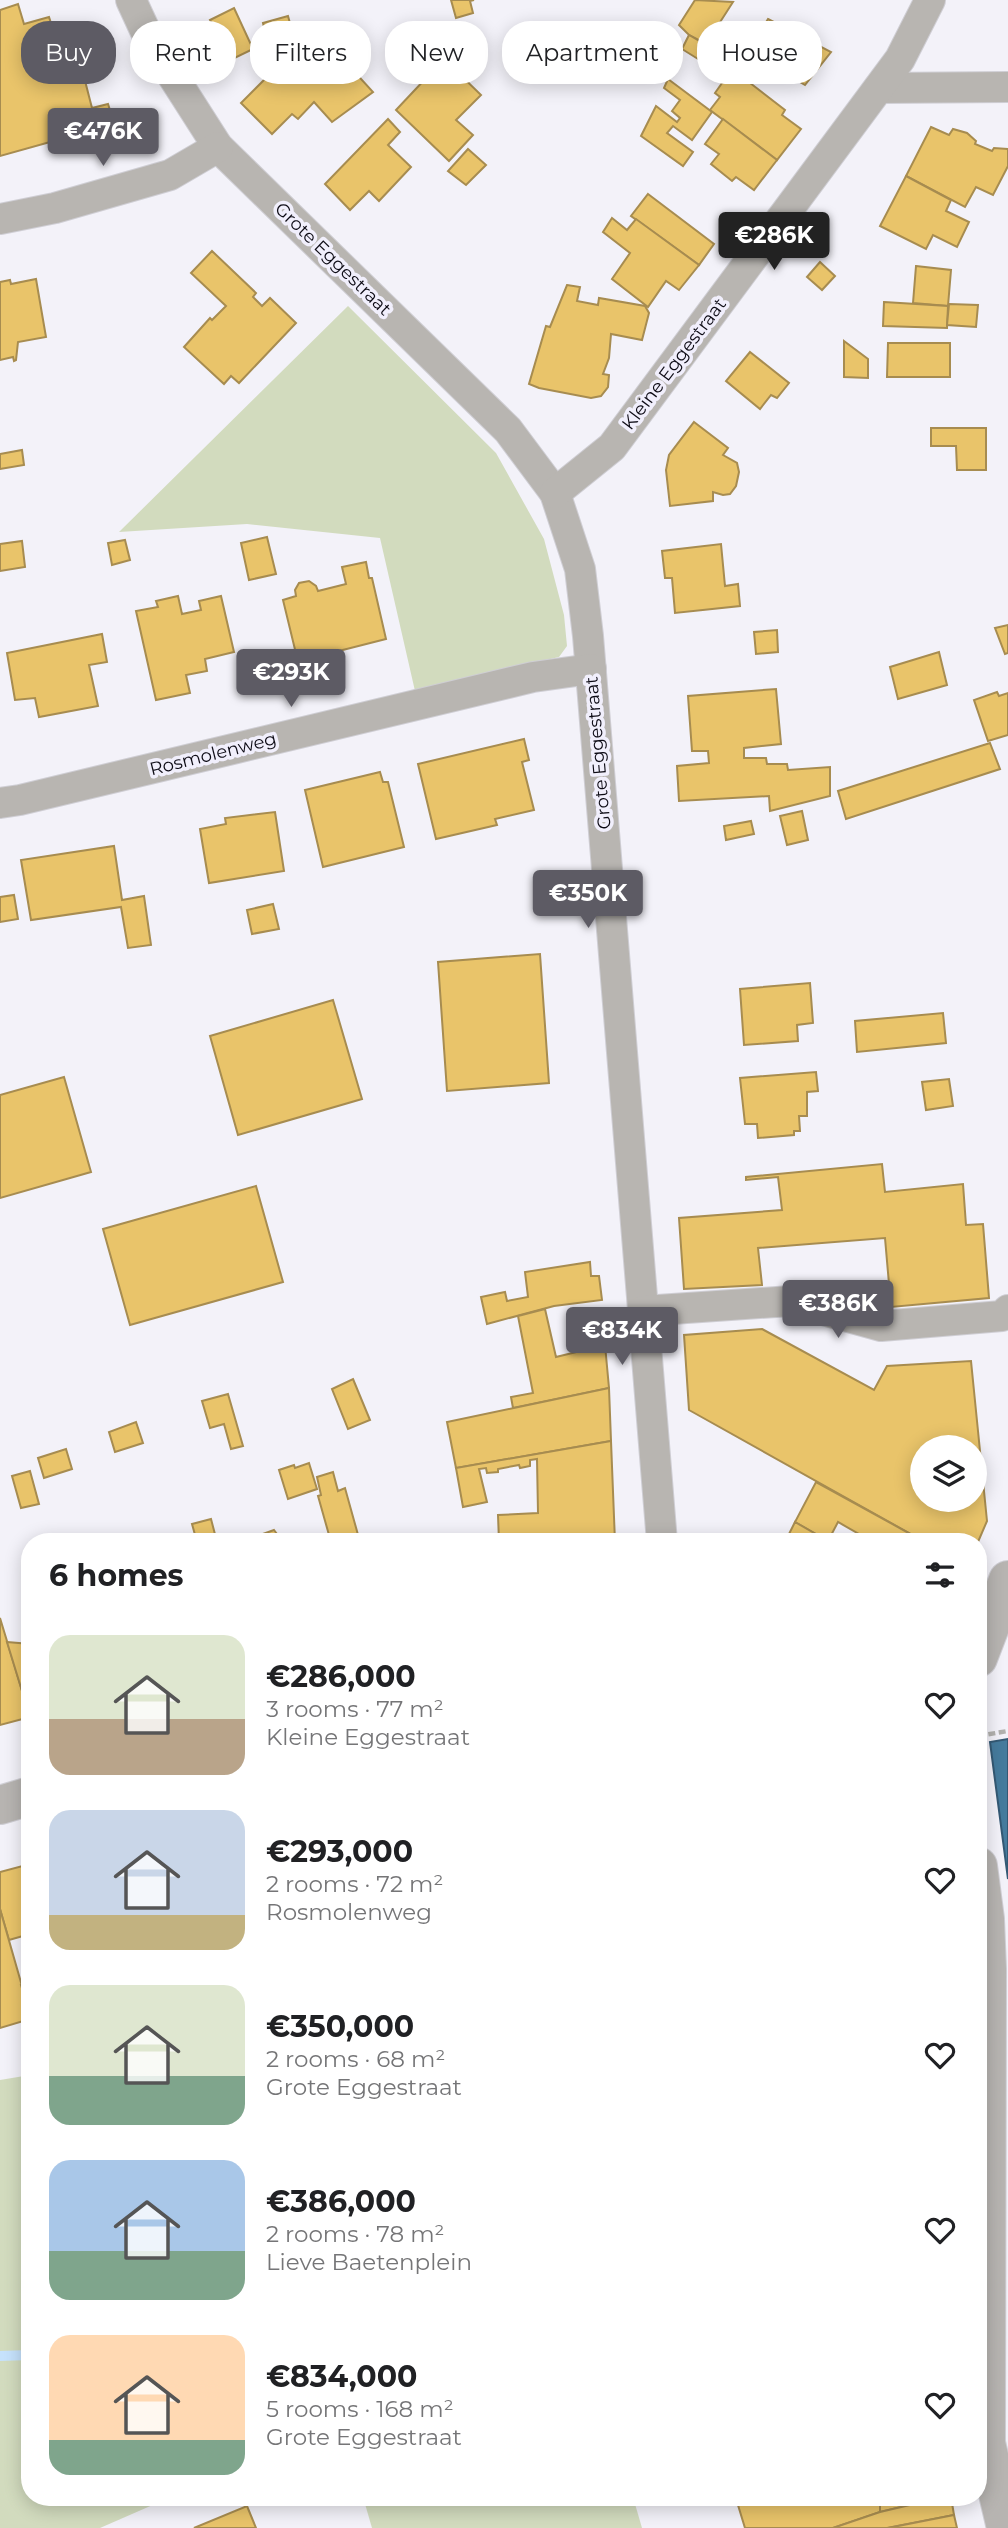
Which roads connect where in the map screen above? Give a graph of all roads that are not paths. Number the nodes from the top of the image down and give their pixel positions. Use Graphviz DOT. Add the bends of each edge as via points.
graph roads {
  1 [pos="131,0"];
  2 [pos="930,0"];
  3 [pos="1008,87"];
  4 [pos="879,88"];
  5 [pos="218,147"];
  6 [pos="0,219"];
  7 [pos="555,493"];
  8 [pos="591,669"];
  9 [pos="0,803"];
  10 [pos="1008,1310"];
  11 [pos="643,1311"];
  12 [pos="661,1533"];
  13 [pos="1008,1580"];
  14 [pos="987,1635"];
  15 [pos="21,1799"];
  16 [pos="0,1805"];
  17 [pos="987,1972"];
  18 [pos="997,2137"];
  19 [pos="987,2415"];
  20 [pos="987,2447"];
  21 [pos="1006,2528"];
  1 -- 5 [label="street, Grote Eggestraat" via="149,39"];
  2 -- 4 [label="street, Kleine Eggestraat" via="900,59"];
  3 -- 4 [label="street"];
  4 -- 7 [label="street, Kleine Eggestraat" via="612,447"];
  5 -- 6 [label="street" via="170,175"];
  5 -- 7 [label="street, Grote Eggestraat" via="508,430"];
  7 -- 8 [label="street, Grote Eggestraat" via="580,569"];
  8 -- 9 [label="street, Rosmolenweg" via="533,677"];
  8 -- 11 [label="street, Grote Eggestraat"];
  10 -- 11 [label="street" via="1002,1316 881,1325 791,1301"];
  11 -- 12 [label="street, Grote Eggestraat"];
  13 -- 14 [label="street"];
  15 -- 16 [label="street"];
  17 -- 18 [label="street"];
  18 -- 19 [label="street"];
  20 -- 21 [label="street"];
}
